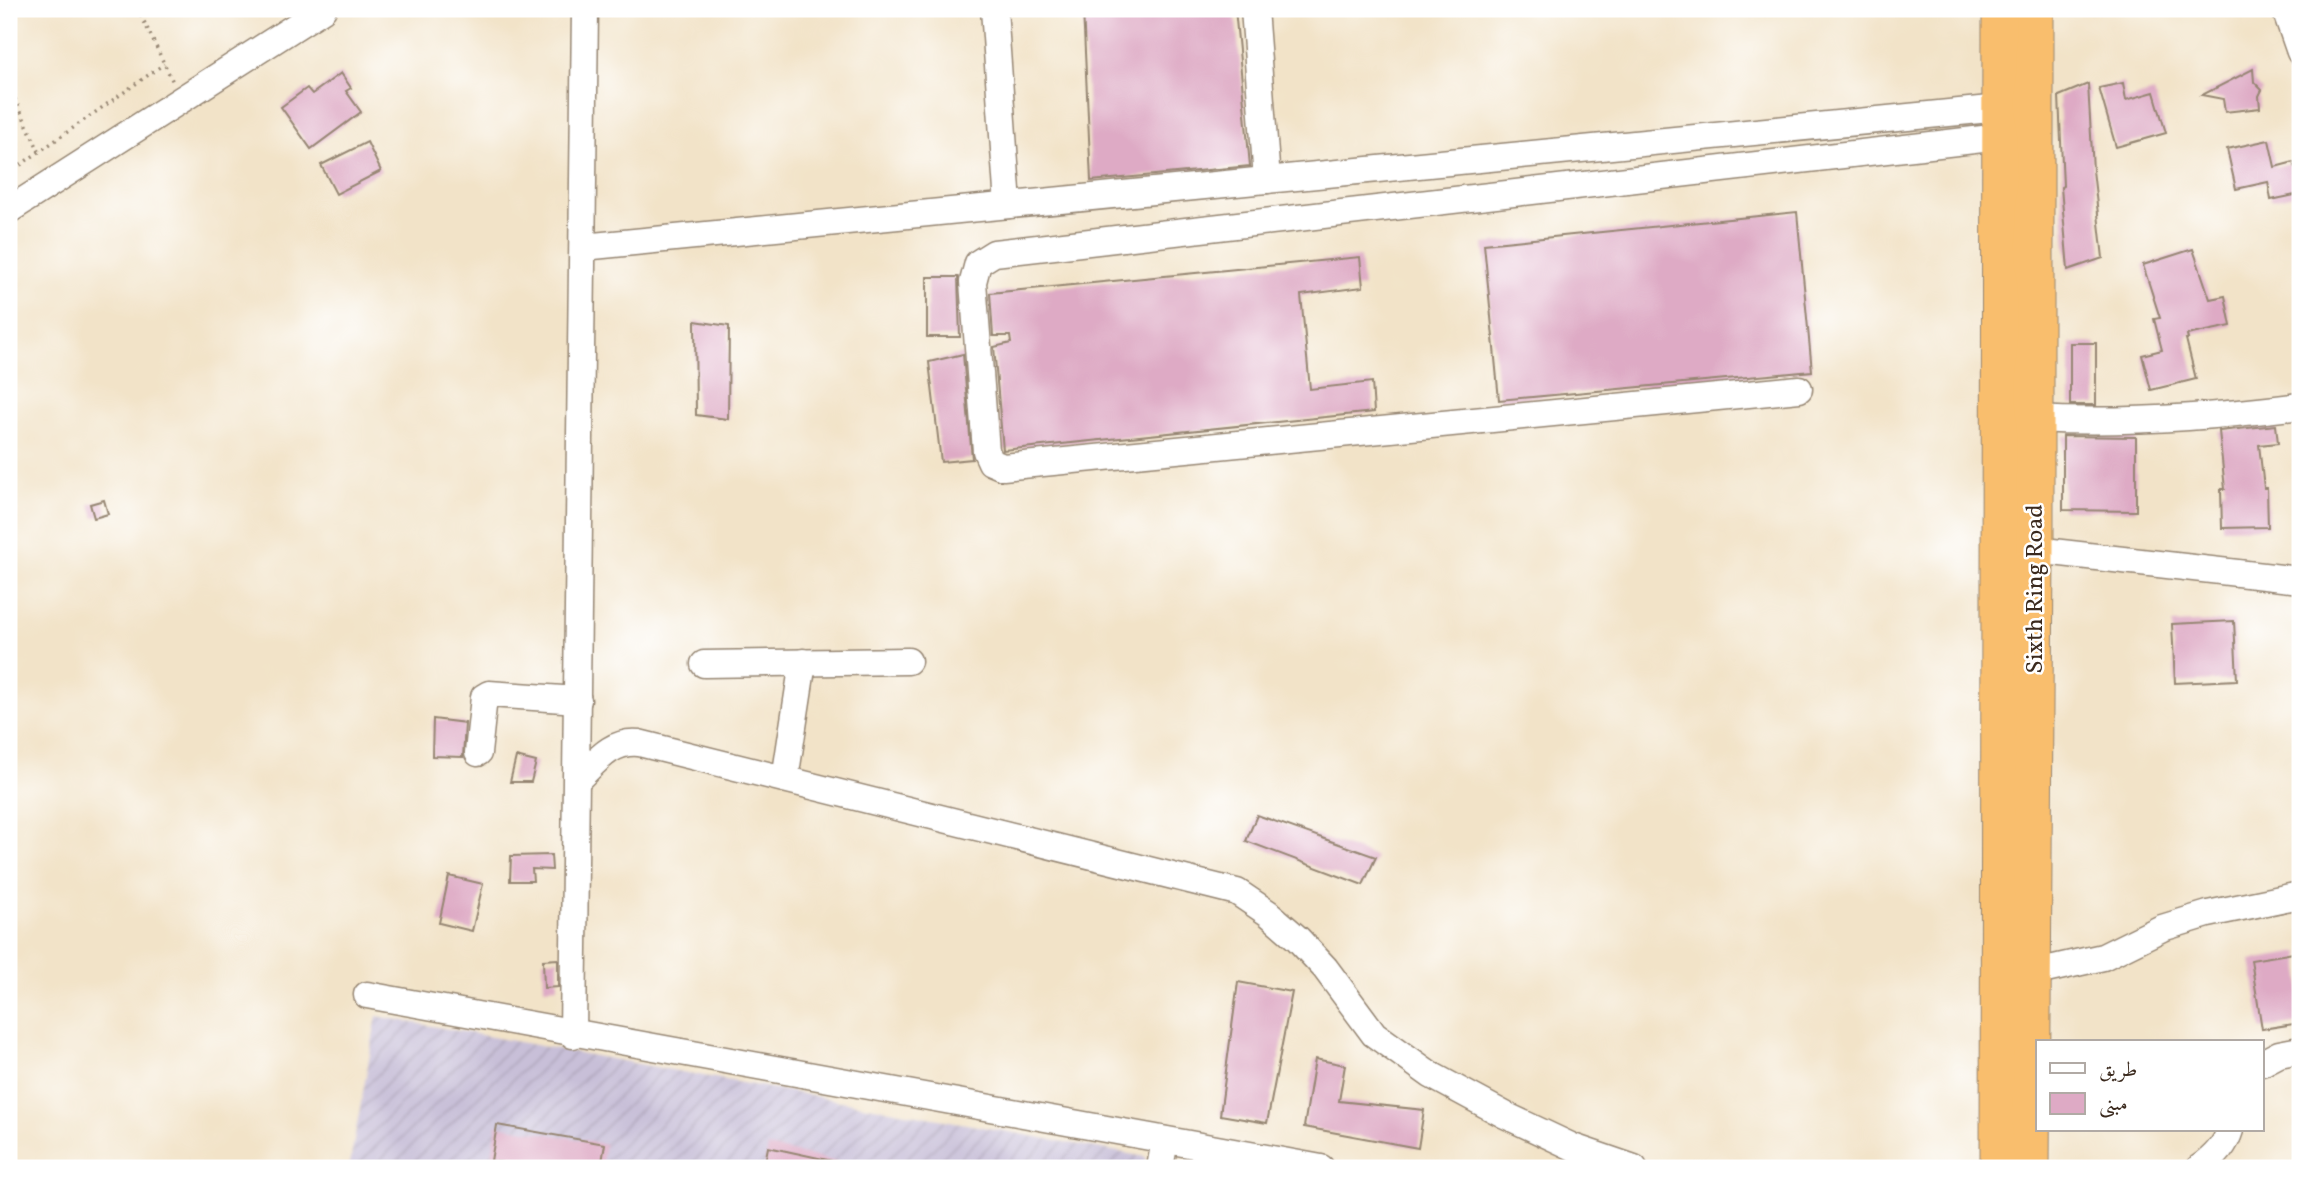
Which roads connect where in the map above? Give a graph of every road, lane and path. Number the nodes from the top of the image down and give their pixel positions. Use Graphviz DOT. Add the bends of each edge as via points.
graph roads {
  1 [pos="138,9"];
  2 [pos="323,9"];
  3 [pos="585,9"];
  4 [pos="994,9"];
  5 [pos="1254,9"];
  6 [pos="2001,9"];
  7 [pos="2035,9"];
  8 [pos="2285,9"];
  9 [pos="2299,44"];
  10 [pos="164,64"];
  11 [pos="9,86"];
  12 [pos="182,100"];
  13 [pos="2000,122"];
  14 [pos="40,151"];
  15 [pos="9,173"];
  16 [pos="1267,180"];
  17 [pos="1008,205"];
  18 [pos="9,210"];
  19 [pos="583,247"];
  20 [pos="1800,389"];
  21 [pos="2300,406"];
  22 [pos="2035,419"];
  23 [pos="2035,551"];
  24 [pos="2300,580"];
  25 [pos="908,661"];
  26 [pos="803,662"];
  27 [pos="704,664"];
  28 [pos="578,700"];
  29 [pos="478,753"];
  30 [pos="785,779"];
  31 [pos="577,780"];
  32 [pos="2300,895"];
  33 [pos="2032,973"];
  34 [pos="367,995"];
  35 [pos="573,1035"];
  36 [pos="2300,1050"];
  37 [pos="2264,1062"];
  38 [pos="2229,1132"];
  39 [pos="1165,1140"];
  40 [pos="1160,1168"];
  41 [pos="1321,1168"];
  42 [pos="1634,1168"];
  43 [pos="1999,1168"];
  44 [pos="2031,1168"];
  45 [pos="2199,1168"];
  1 -- 10 [label="path"];
  2 -- 12 [label="street"];
  3 -- 19 [label="street"];
  4 -- 17 [label="street"];
  5 -- 16 [label="street"];
  6 -- 13 [label="highway, Sixth Ring Road"];
  7 -- 22 [label="highway, Sixth Ring Road"];
  8 -- 9 [label="street"];
  10 -- 12 [label="path"];
  10 -- 14 [label="path"];
  11 -- 14 [label="path"];
  12 -- 18 [label="street"];
  13 -- 16 [label="street"];
  13 -- 20 [label="street" via="994,253 978,263 973,282 986,451 991,462 1003,467"];
  13 -- 43 [label="highway, Sixth Ring Road"];
  14 -- 15 [label="path"];
  16 -- 17 [label="street"];
  17 -- 19 [label="street"];
  19 -- 28 [label="street"];
  21 -- 22 [label="street" via="2194,418"];
  22 -- 23 [label="highway, Sixth Ring Road"];
  23 -- 24 [label="street"];
  23 -- 33 [label="highway, Sixth Ring Road"];
  25 -- 26 [label="street"];
  26 -- 27 [label="street"];
  26 -- 30 [label="street"];
  28 -- 29 [label="street" via="489,694 484,697"];
  28 -- 31 [label="street"];
  30 -- 31 [label="street" via="628,742 617,745"];
  30 -- 42 [label="street" via="1237,892 1298,939 1374,1034 1431,1075 1573,1147"];
  31 -- 35 [label="street"];
  32 -- 33 [label="street" via="2208,914 2162,928 2103,957"];
  33 -- 44 [label="highway, Sixth Ring Road"];
  34 -- 35 [label="street"];
  35 -- 39 [label="street"];
  36 -- 37 [label="street"];
  38 -- 45 [label="street" via="2220,1151"];
  39 -- 40 [label="street"];
  39 -- 41 [label="street"];
}
